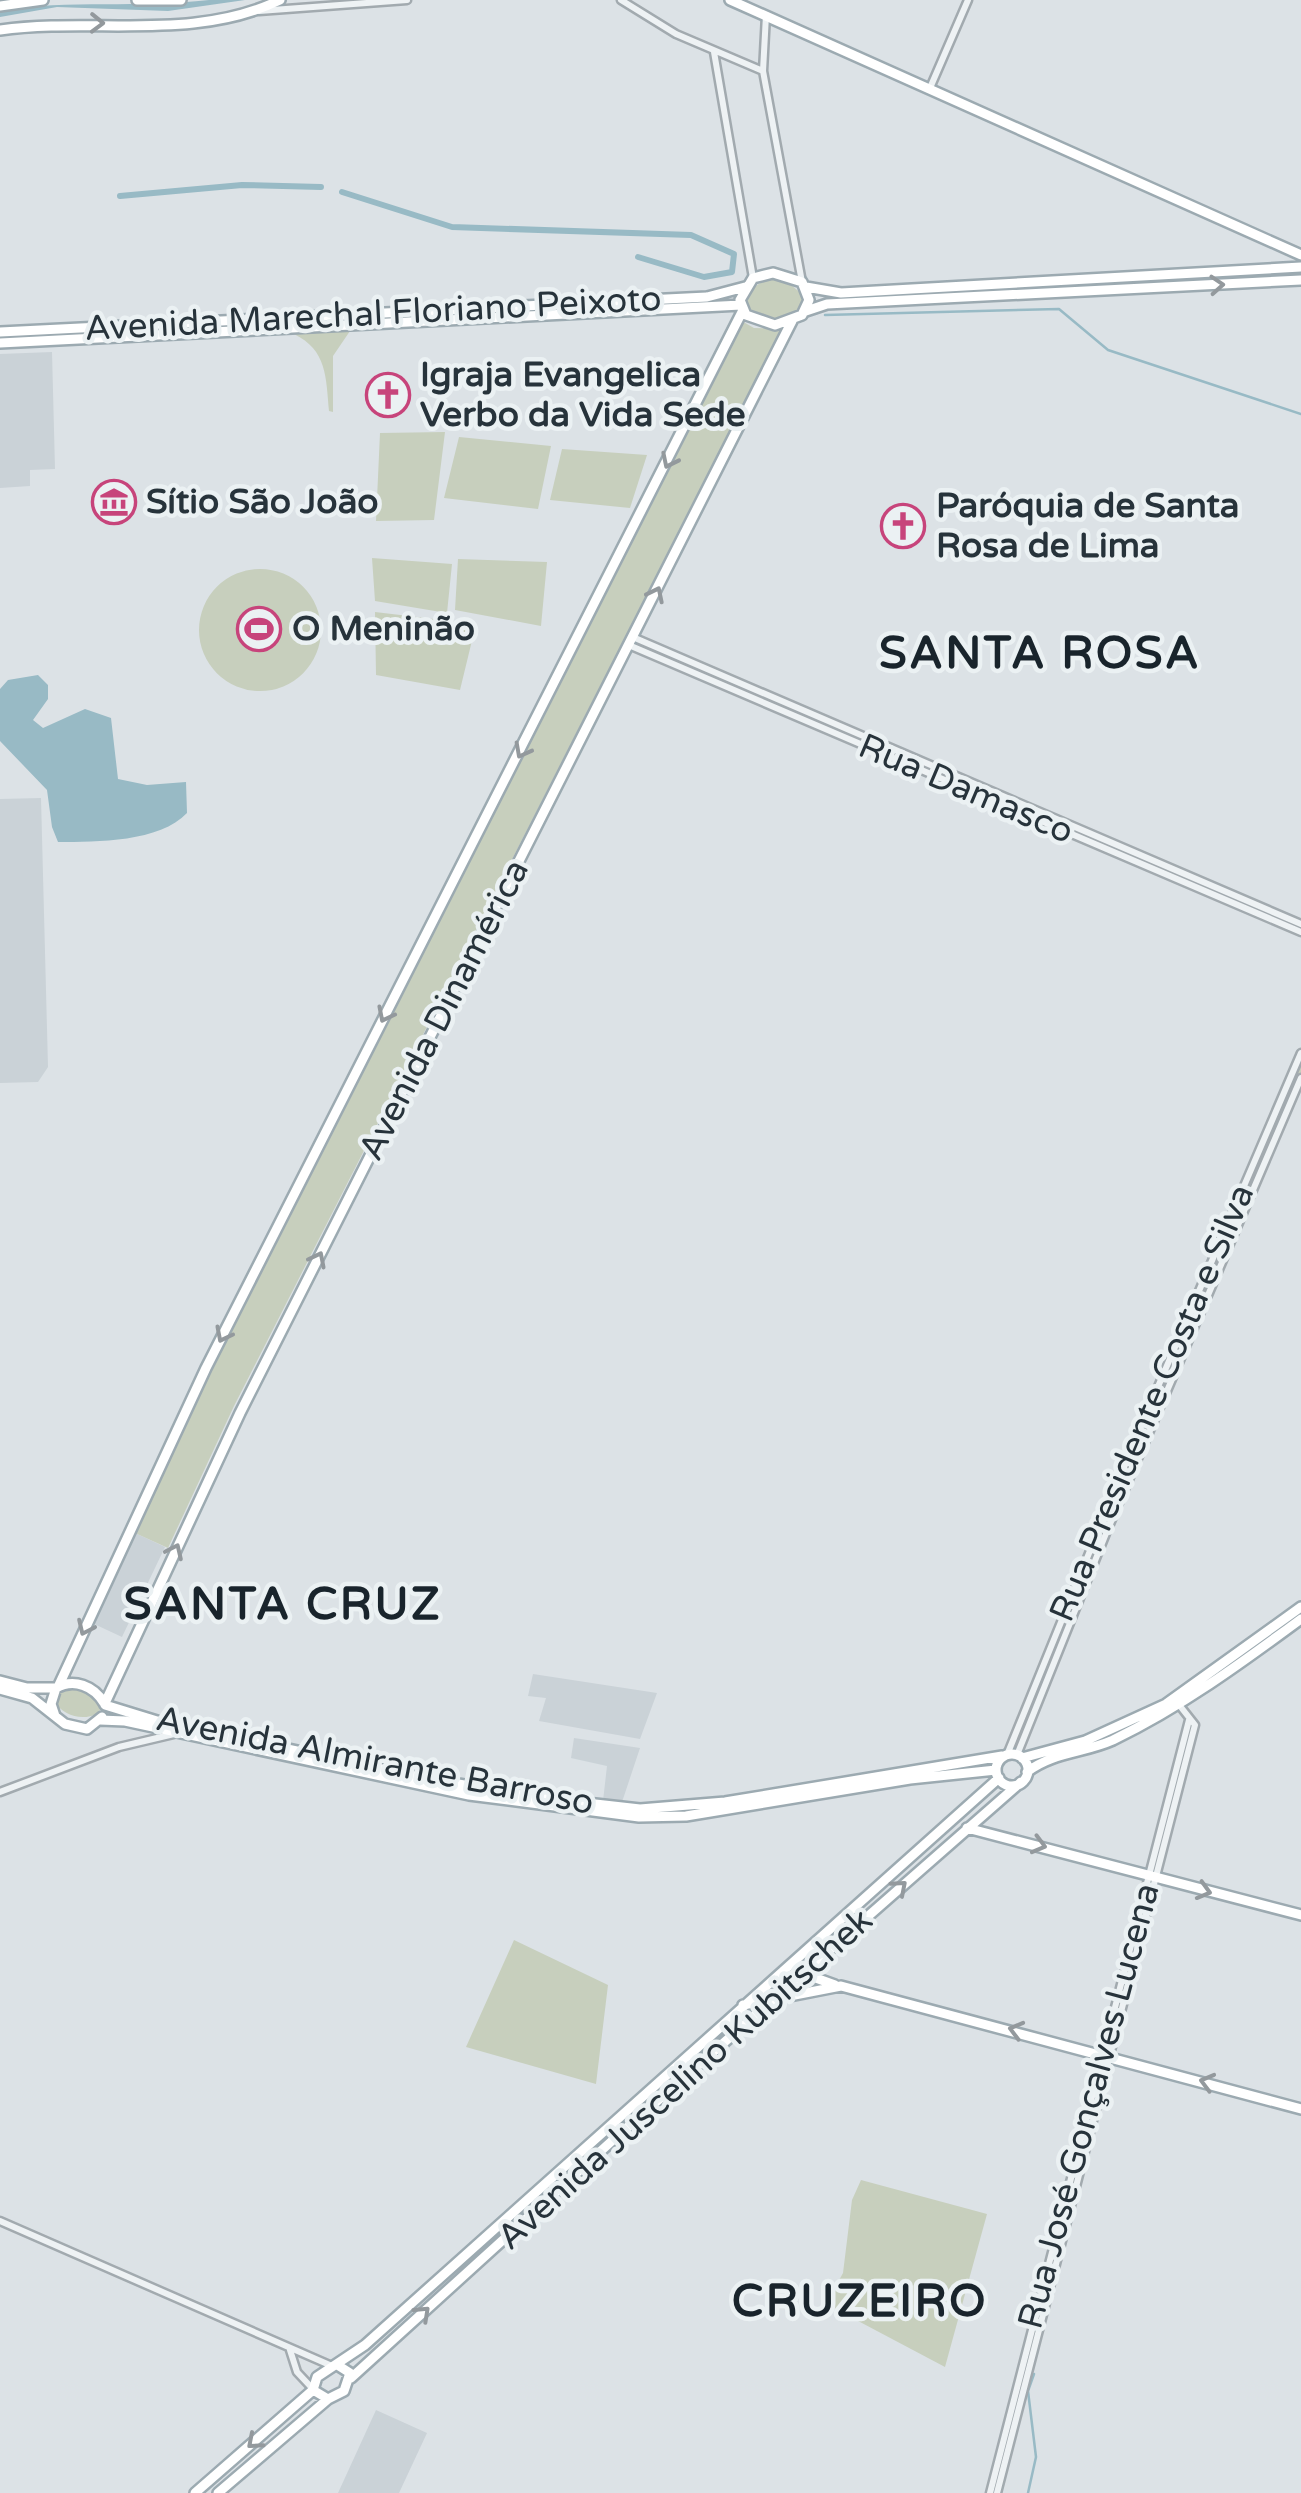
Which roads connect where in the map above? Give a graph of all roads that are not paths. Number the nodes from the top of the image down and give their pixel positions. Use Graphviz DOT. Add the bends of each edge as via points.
graph roads {
  1 [pos="43,0"];
  2 [pos="137,0"];
  3 [pos="182,0"];
  4 [pos="280,0"];
  5 [pos="407,0"];
  6 [pos="621,0"];
  7 [pos="730,0"];
  8 [pos="968,0"];
  9 [pos="330,3"];
  10 [pos="0,6"];
  11 [pos="258,10"];
  12 [pos="766,15"];
  13 [pos="0,30"];
  14 [pos="714,52"];
  15 [pos="763,70"];
  16 [pos="930,88"];
  17 [pos="1301,255"];
  18 [pos="1301,267"];
  19 [pos="753,278"];
  20 [pos="1301,280"];
  21 [pos="804,285"];
  22 [pos="745,287"];
  23 [pos="742,308"];
  24 [pos="806,311"];
  25 [pos="792,321"];
  26 [pos="0,332"];
  27 [pos="0,343"];
  28 [pos="633,642"];
  29 [pos="1301,924"];
  30 [pos="1301,932"];
  31 [pos="1301,1053"];
  32 [pos="1301,1078"];
  33 [pos="1301,1607"];
  34 [pos="1301,1620"];
  35 [pos="0,1685"];
  36 [pos="58,1686"];
  37 [pos="105,1704"];
  38 [pos="1180,1706"];
  39 [pos="54,1716"];
  40 [pos="100,1720"];
  41 [pos="174,1734"];
  42 [pos="1012,1756"];
  43 [pos="1027,1772"];
  44 [pos="998,1774"];
  45 [pos="1021,1782"];
  46 [pos="0,1792"];
  47 [pos="967,1828"];
  48 [pos="1154,1877"];
  49 [pos="1301,1915"];
  50 [pos="802,1973"];
  51 [pos="835,1985"];
  52 [pos="774,1999"];
  53 [pos="741,2006"];
  54 [pos="1107,2054"];
  55 [pos="1301,2109"];
  56 [pos="0,2221"];
  57 [pos="290,2349"];
  58 [pos="335,2366"];
  59 [pos="351,2378"];
  60 [pos="313,2389"];
  61 [pos="328,2399"];
  62 [pos="195,2493"];
  63 [pos="218,2493"];
  64 [pos="994,2493"];
  1 -- 10 [label="main road"];
  2 -- 3 [label="main road"];
  4 -- 11 [label="main road"];
  5 -- 9 [label="street"];
  6 -- 14 [label="street"];
  7 -- 12 [label="main road"];
  8 -- 16 [label="street"];
  9 -- 11 [label="street"];
  13 -- 11 [label="main road, one-way" via="70,22 165,26"];
  12 -- 15 [label="street"];
  12 -- 16 [label="main road"];
  14 -- 15 [label="street"];
  14 -- 19 [label="street"];
  15 -- 21 [label="street"];
  16 -- 17 [label="main road"];
  18 -- 21 [label="main road" via="841,293"];
  19 -- 21 [label="main road" via="781,273"];
  19 -- 22 [label="main road"];
  24 -- 20 [label="main road, one-way" via="827,304"];
  21 -- 24 [label="main road"];
  22 -- 23 [label="main road"];
  22 -- 26 [label="main road, Avenida Marechal Floriano Peixoto" via="707,297"];
  23 -- 25 [label="main road" via="764,324"];
  23 -- 27 [label="main road, Avenida Marechal Floriano Peixoto"];
  23 -- 36 [label="main road, Avenida Dinamérica, one-way" via="200,1381"];
  24 -- 25 [label="main road"];
  28 -- 25 [label="main road, Avenida Dinamérica, one-way"];
  28 -- 29 [label="street, Rua Damasco"];
  28 -- 30 [label="street, Rua Damasco"];
  37 -- 28 [label="main road, Avenida Dinamérica, one-way" via="240,1413"];
  31 -- 42 [label="street, Rua Presidente Costa e Silva" via="1132,1445"];
  32 -- 42 [label="street, Rua Presidente Costa e Silva"];
  33 -- 42 [label="main road, Avenida Almirante Barroso" via="1166,1704 1085,1741"];
  34 -- 38 [label="main road"];
  35 -- 36 [label="main road"];
  35 -- 39 [label="main road"];
  36 -- 37 [label="main road" via="86,1686"];
  36 -- 39 [label="main road"];
  37 -- 40 [label="main road"];
  37 -- 42 [label="main road, Avenida Almirante Barroso" via="156,1722 419,1777 640,1809 725,1802"];
  38 -- 43 [label="main road" via="1108,1742 1051,1756"];
  38 -- 48 [label="street, Rua José Gonçalves Lucena" via="1192,1722"];
  39 -- 40 [label="main road" via="80,1729"];
  40 -- 41 [label="main road, Avenida Almirante Barroso"];
  41 -- 44 [label="main road, Avenida Almirante Barroso" via="470,1796 639,1818 910,1779"];
  41 -- 46 [label="street" via="119,1747"];
  42 -- 43 [label="main road"];
  42 -- 44 [label="main road"];
  43 -- 45 [label="main road, Avenida Juscelino Kubitschek"];
  44 -- 45 [label="main road, Avenida Almirante Barroso" via="1009,1785"];
  44 -- 53 [label="main road, Avenida Juscelino Kubitschek"];
  45 -- 47 [label="main road, Avenida Juscelino Kubitschek"];
  47 -- 48 [label="main road, one-way"];
  50 -- 47 [label="main road, Avenida Juscelino Kubitschek, one-way"];
  48 -- 49 [label="main road, one-way"];
  48 -- 54 [label="street, Rua José Gonçalves Lucena"];
  50 -- 51 [label="main road"];
  50 -- 52 [label="main road, Avenida Juscelino Kubitschek"];
  51 -- 52 [label="main road"];
  54 -- 51 [label="main road, one-way"];
  52 -- 53 [label="main road"];
  59 -- 52 [label="main road, Avenida Juscelino Kubitschek, one-way"];
  53 -- 58 [label="main road, Avenida Juscelino Kubitschek"];
  55 -- 54 [label="main road, one-way"];
  54 -- 64 [label="street, Rua José Gonçalves Lucena"];
  56 -- 57 [label="street"];
  57 -- 58 [label="street"];
  57 -- 60 [label="street"];
  58 -- 59 [label="main road"];
  58 -- 60 [label="main road" via="317,2376"];
  59 -- 61 [label="main road"];
  60 -- 61 [label="main road"];
  60 -- 62 [label="main road, one-way"];
  61 -- 63 [label="main road"];
}
